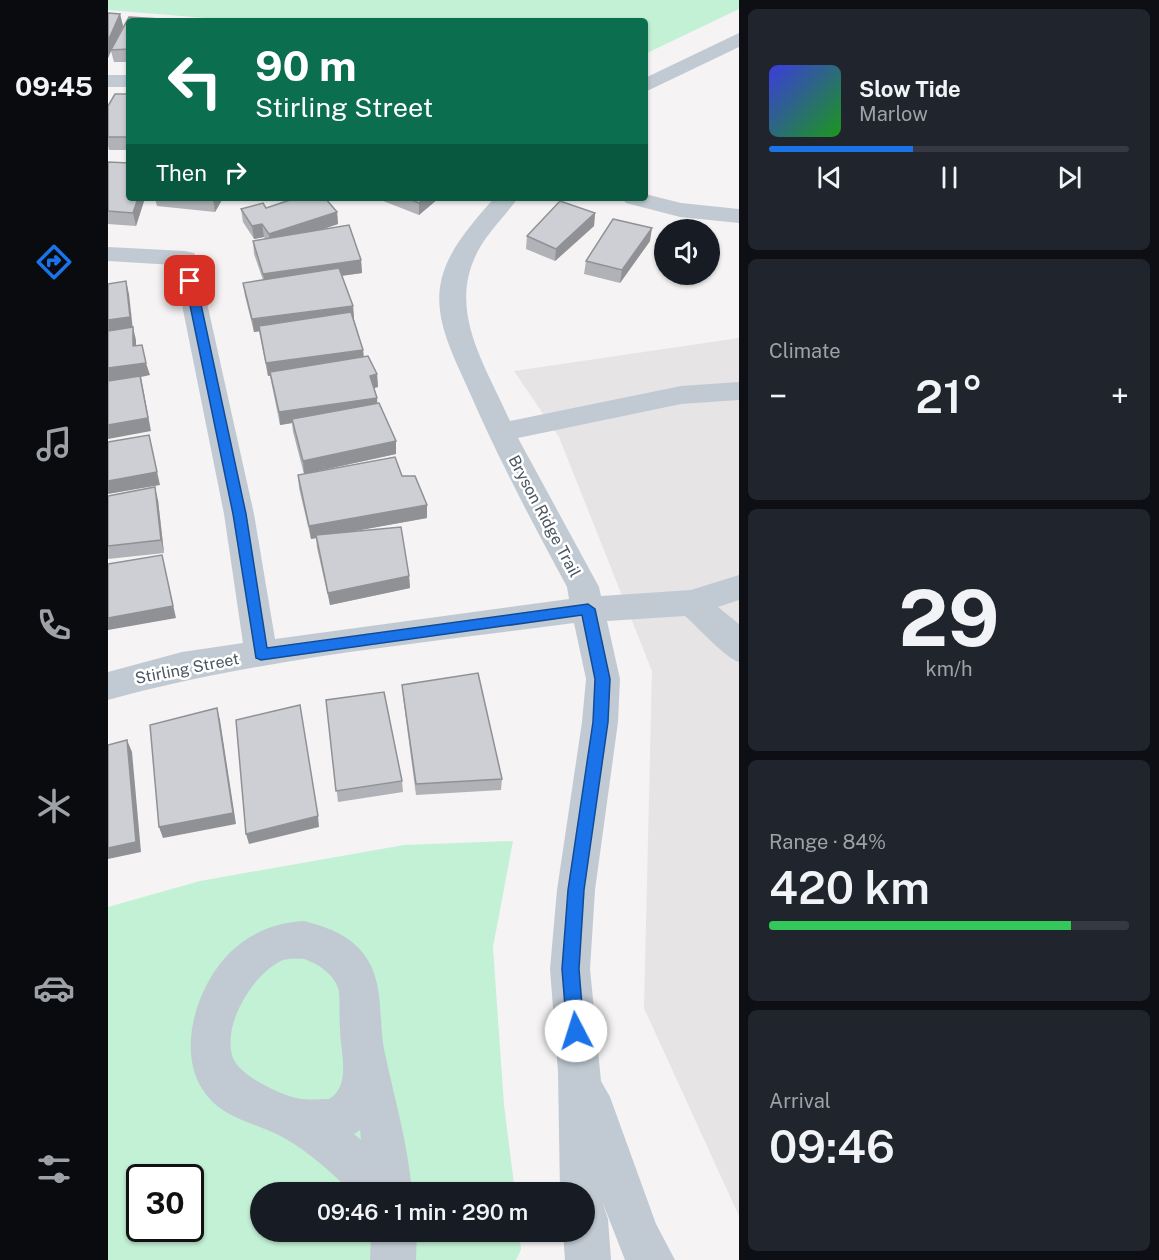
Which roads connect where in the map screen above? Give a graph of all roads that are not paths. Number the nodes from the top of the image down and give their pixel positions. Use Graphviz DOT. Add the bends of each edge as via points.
graph roads {
  1 [pos="739,39"];
  2 [pos="108,81"];
  3 [pos="126,81"];
  4 [pos="648,84"];
  5 [pos="504,201"];
  6 [pos="646,201"];
  7 [pos="739,216"];
  8 [pos="108,254"];
  9 [pos="739,391"];
  10 [pos="502,432"];
  11 [pos="739,587"];
  12 [pos="692,603"];
  13 [pos="588,609"];
  14 [pos="739,649"];
  15 [pos="261,654"];
  16 [pos="108,686"];
  17 [pos="366,1059"];
  18 [pos="579,1072"];
  19 [pos="297,1121"];
  20 [pos="372,1182"];
  21 [pos="388,1182"];
  22 [pos="583,1182"];
  23 [pos="394,1242"];
  24 [pos="587,1242"];
  25 [pos="393,1260"];
  26 [pos="588,1260"];
  27 [pos="652,1260"];
  1 -- 4 [label="street"];
  2 -- 3 [label="street"];
  5 -- 10 [label="street, Bryson Ridge Trail" via="474,237 459,265 452,312"];
  6 -- 7 [label="street" via="680,210"];
  8 -- 15 [label="street" via="185,258 239,514"];
  9 -- 10 [label="street" via="681,395"];
  10 -- 13 [label="street, Bryson Ridge Trail" via="583,587"];
  11 -- 12 [label="street, Stirling Street"];
  12 -- 13 [label="street, Stirling Street"];
  12 -- 14 [label="street" via="728,634"];
  13 -- 15 [label="street, Stirling Street"];
  13 -- 18 [label="street, Bryson Ridge Trail" via="603,679 570,969"];
  15 -- 16 [label="street, Stirling Street" via="182,666"];
  17 -- 19 [label="street" via="354,1106 346,1116 328,1123"];
  17 -- 19 [label="street" via="356,978 339,955 314,941 286,940 258,952 239,969 214,1011 210,1041 213,1065 227,1088 247,1102"];
  17 -- 21 [label="street" via="384,1142"];
  18 -- 22 [label="street, Bryson Ridge Trail"];
  18 -- 27 [label="street, Bryson Ridge Trail" via="638,1237"];
  19 -- 20 [label="street" via="328,1140"];
  23 -- 25 [label="street"];
  24 -- 26 [label="street"];
}
